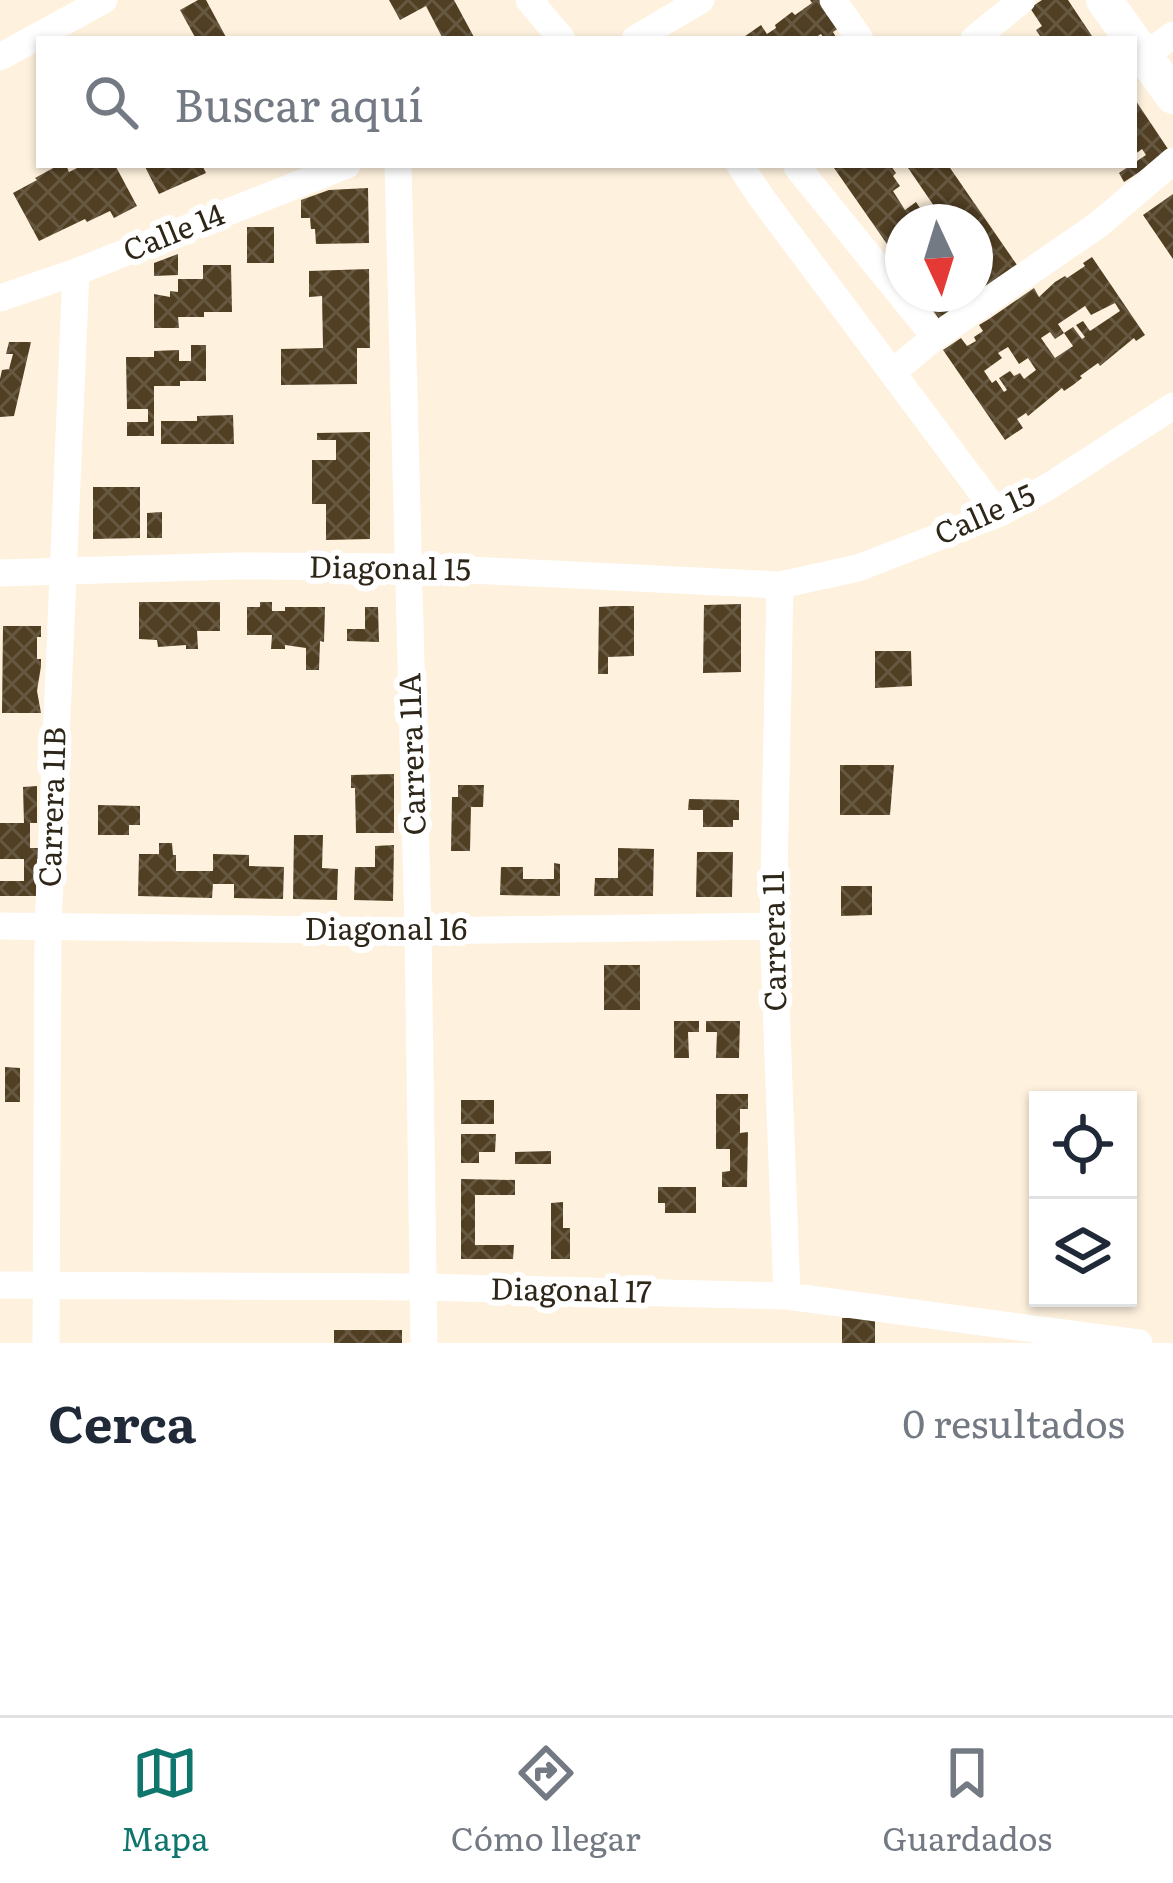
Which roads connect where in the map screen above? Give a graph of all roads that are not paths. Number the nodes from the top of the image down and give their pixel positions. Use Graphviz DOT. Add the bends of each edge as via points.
graph roads {
  1 [pos="104,0"];
  2 [pos="530,0"];
  3 [pos="701,0"];
  4 [pos="833,0"];
  5 [pos="1022,0"];
  6 [pos="1104,0"];
  7 [pos="38,36"];
  8 [pos="560,36"];
  9 [pos="648,36"];
  10 [pos="858,36"];
  11 [pos="978,36"];
  12 [pos="36,37"];
  13 [pos="1146,43"];
  14 [pos="0,57"];
  15 [pos="1173,96"];
  16 [pos="1173,160"];
  17 [pos="339,168"];
  18 [pos="398,168"];
  19 [pos="742,168"];
  20 [pos="796,168"];
  21 [pos="800,168"];
  22 [pos="761,197"];
  23 [pos="76,272"];
  24 [pos="0,298"];
  25 [pos="934,338"];
  26 [pos="893,372"];
  27 [pos="1173,406"];
  28 [pos="998,514"];
  29 [pos="408,567"];
  30 [pos="62,569"];
  31 [pos="0,573"];
  32 [pos="780,585"];
  33 [pos="0,926"];
  34 [pos="772,926"];
  35 [pos="48,928"];
  36 [pos="418,931"];
  37 [pos="0,1285"];
  38 [pos="44,1286"];
  39 [pos="424,1287"];
  40 [pos="787,1296"];
  41 [pos="46,1343"];
  42 [pos="424,1343"];
  43 [pos="1139,1343"];
  1 -- 7 [label="street"];
  2 -- 8 [label="street"];
  3 -- 9 [label="street"];
  4 -- 10 [label="street"];
  5 -- 11 [label="street"];
  6 -- 13 [label="street"];
  12 -- 14 [label="street"];
  13 -- 15 [label="street"];
  16 -- 25 [label="street" via="1098,225"];
  17 -- 23 [label="street, Calle 14"];
  18 -- 29 [label="street, Carrera 11A"];
  19 -- 22 [label="street"];
  20 -- 22 [label="street"];
  21 -- 25 [label="street"];
  22 -- 26 [label="street"];
  23 -- 24 [label="street, Calle 14"];
  23 -- 30 [label="street, Carrera 11B"];
  25 -- 26 [label="street"];
  26 -- 28 [label="street"];
  27 -- 28 [label="street, Calle 15"];
  28 -- 32 [label="street, Calle 15" via="858,568"];
  29 -- 30 [label="street, Diagonal 15"];
  29 -- 32 [label="street, Diagonal 15"];
  29 -- 36 [label="street, Carrera 11A"];
  30 -- 31 [label="street, Diagonal 15"];
  30 -- 35 [label="street, Carrera 11B"];
  32 -- 34 [label="street, Carrera 11"];
  33 -- 35 [label="street, Diagonal 16"];
  34 -- 36 [label="street, Diagonal 16"];
  34 -- 40 [label="street, Carrera 11"];
  35 -- 36 [label="street, Diagonal 16"];
  35 -- 38 [label="street, Carrera 11B"];
  36 -- 39 [label="street, Carrera 11A"];
  37 -- 38 [label="street, Diagonal 17"];
  38 -- 39 [label="street, Diagonal 17"];
  38 -- 41 [label="street, Carrera 11B"];
  39 -- 40 [label="street, Diagonal 17"];
  39 -- 42 [label="street, Carrera 11A"];
  40 -- 43 [label="street, Diagonal 17"];
}
